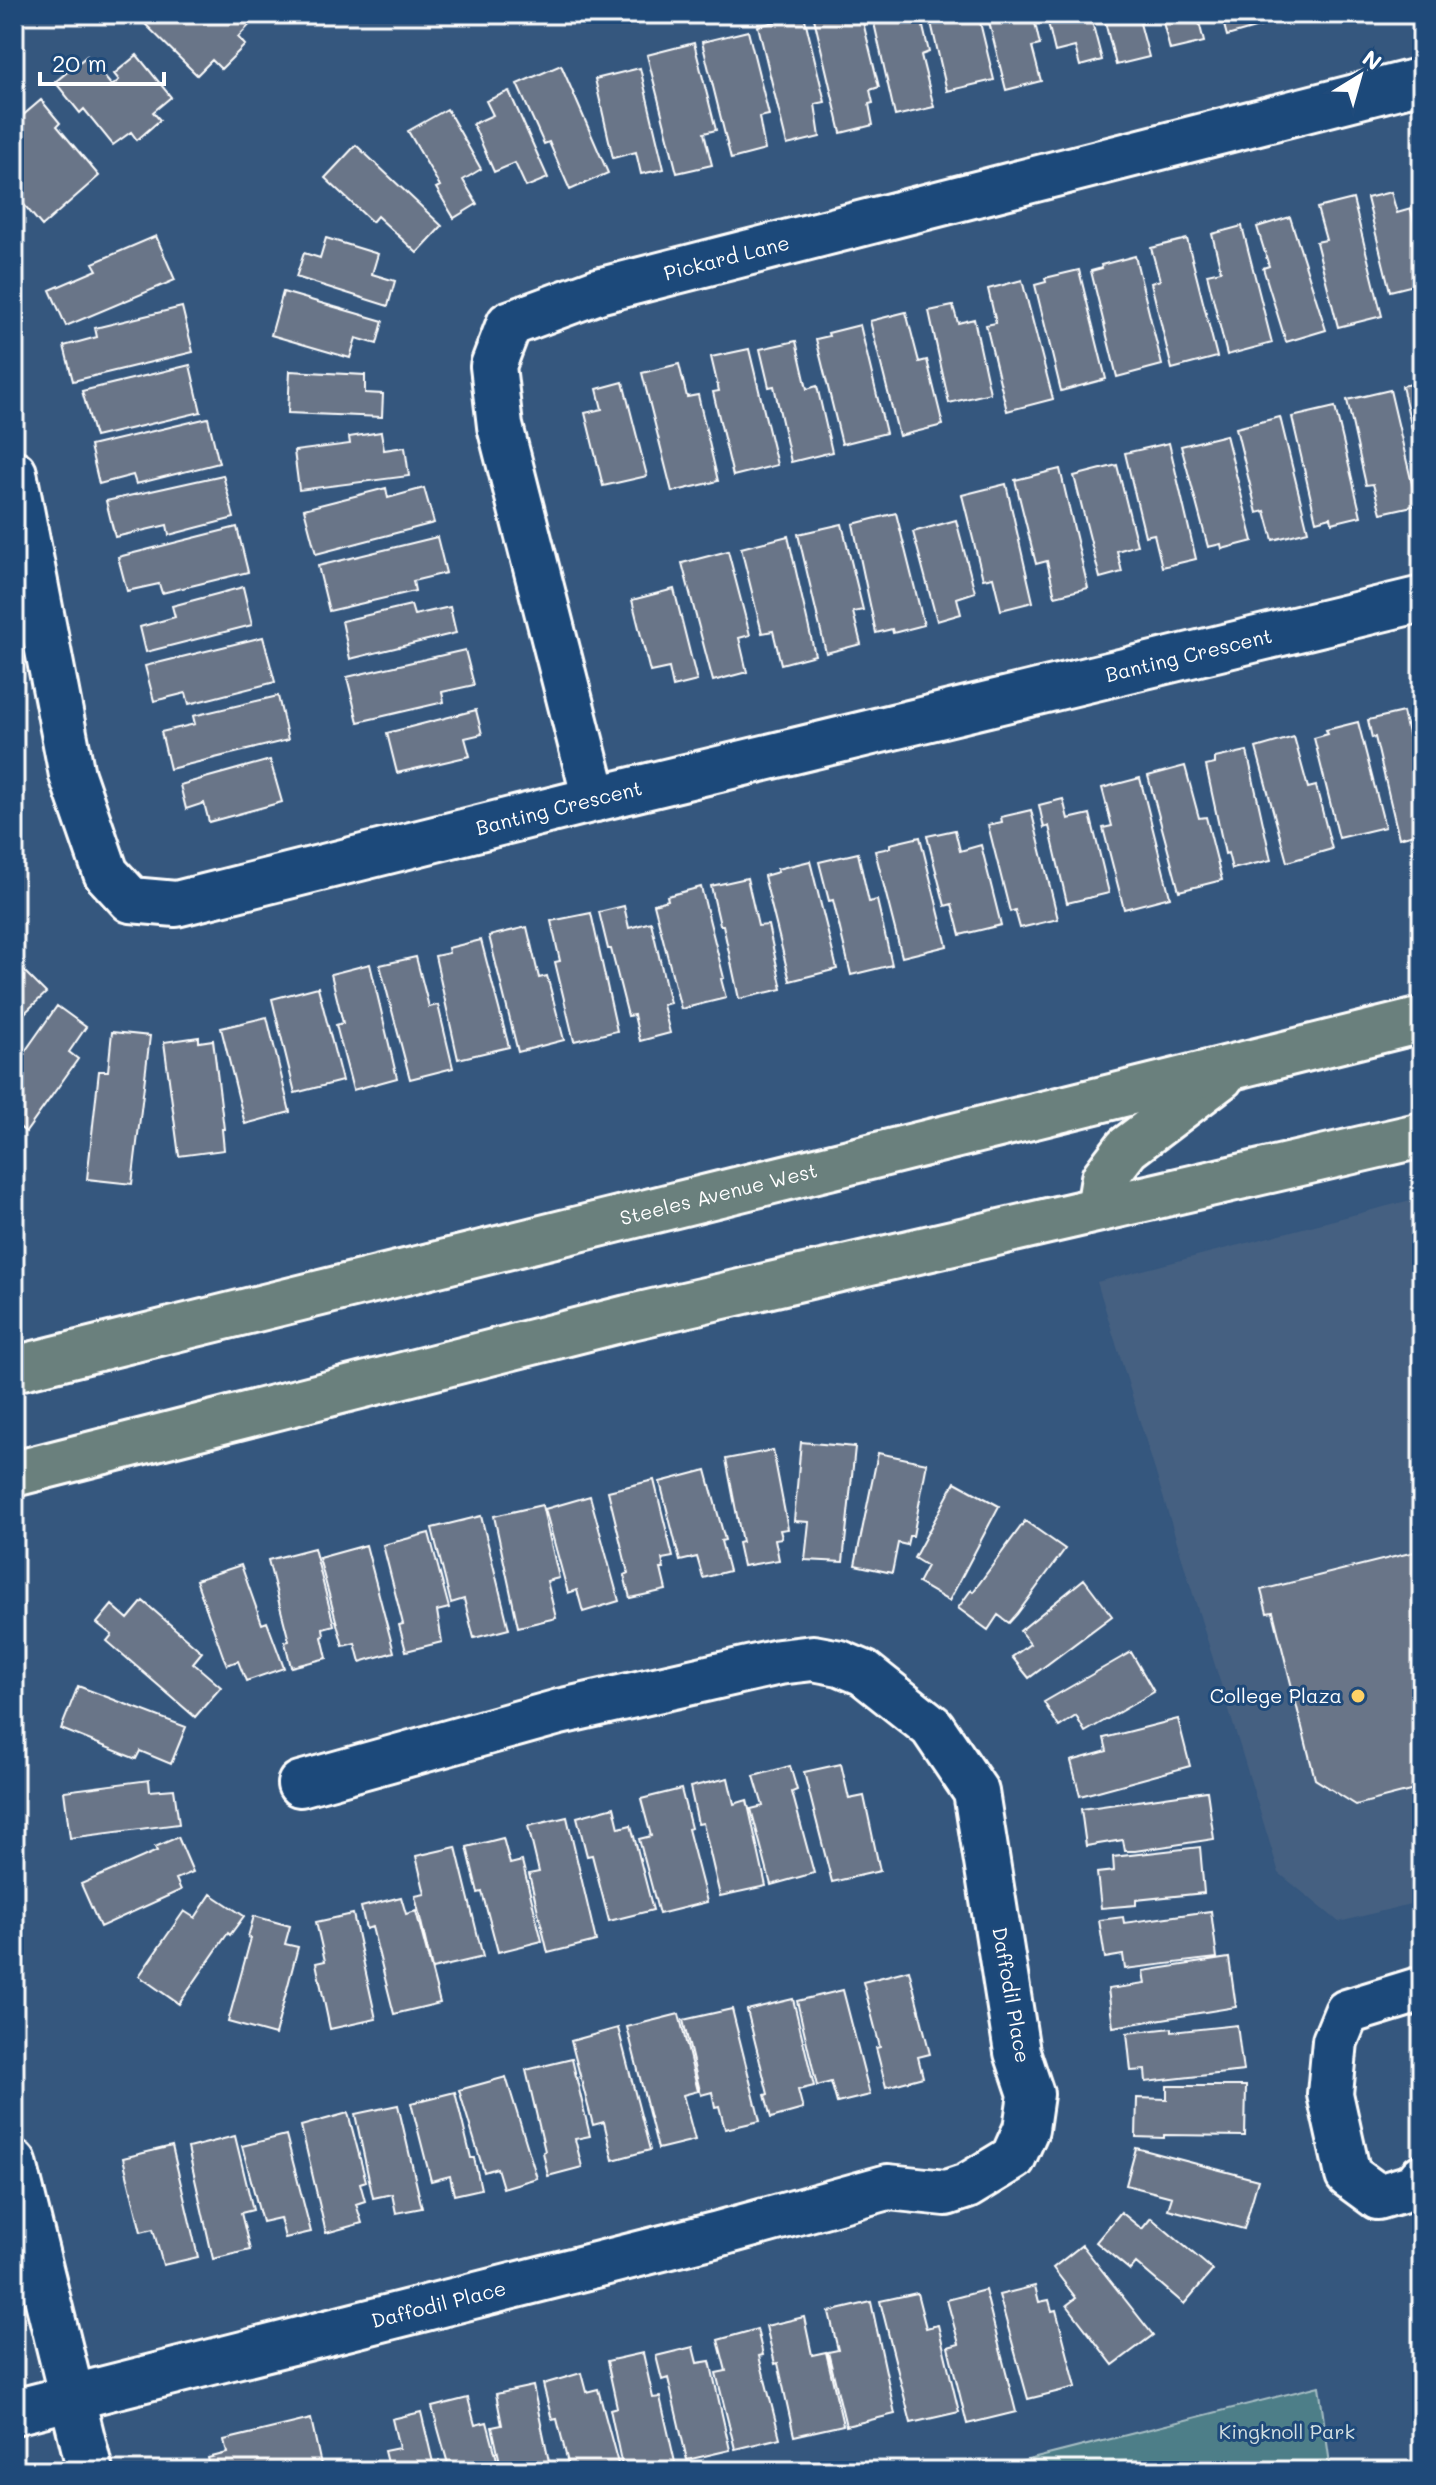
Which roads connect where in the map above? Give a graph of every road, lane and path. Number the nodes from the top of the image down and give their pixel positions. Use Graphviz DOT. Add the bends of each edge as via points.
graph roads {
  1 [pos="1422,80"];
  2 [pos="14,473"];
  3 [pos="1422,599"];
  4 [pos="595,799"];
  5 [pos="1422,1020"];
  6 [pos="1235,1066"];
  7 [pos="1422,1135"];
  8 [pos="1099,1209"];
  9 [pos="14,1369"];
  10 [pos="14,1474"];
  11 [pos="300,1784"];
  12 [pos="1422,1989"];
  13 [pos="14,2163"];
  14 [pos="1422,2177"];
  15 [pos="72,2399"];
  16 [pos="14,2412"];
  17 [pos="90,2471"];
  1 -- 4 [label="street, Pickard Lane" via="598,291 509,324 493,366 500,426"];
  2 -- 4 [label="street, Banting Crescent" via="72,775 106,873 131,900 176,904"];
  3 -- 4 [label="street, Banting Crescent"];
  5 -- 6 [label="main road, Steeles Avenue West"];
  6 -- 8 [label="main road" via="1127,1148 1104,1178"];
  6 -- 9 [label="main road, Steeles Avenue West"];
  7 -- 8 [label="main road"];
  8 -- 10 [label="main road" via="627,1318"];
  11 -- 15 [label="street, Daffodil Place" via="559,1712 779,1662 813,1658 864,1673 932,1727 976,1792 1017,2052 1031,2094 1026,2129 1013,2158 946,2193 888,2187"];
  12 -- 14 [label="street" via="1347,2012 1335,2041 1330,2094 1348,2175 1378,2197 1415,2186"];
  13 -- 15 [label="street"];
  15 -- 16 [label="street, Daffodil Place"];
  15 -- 17 [label="street"];
}
